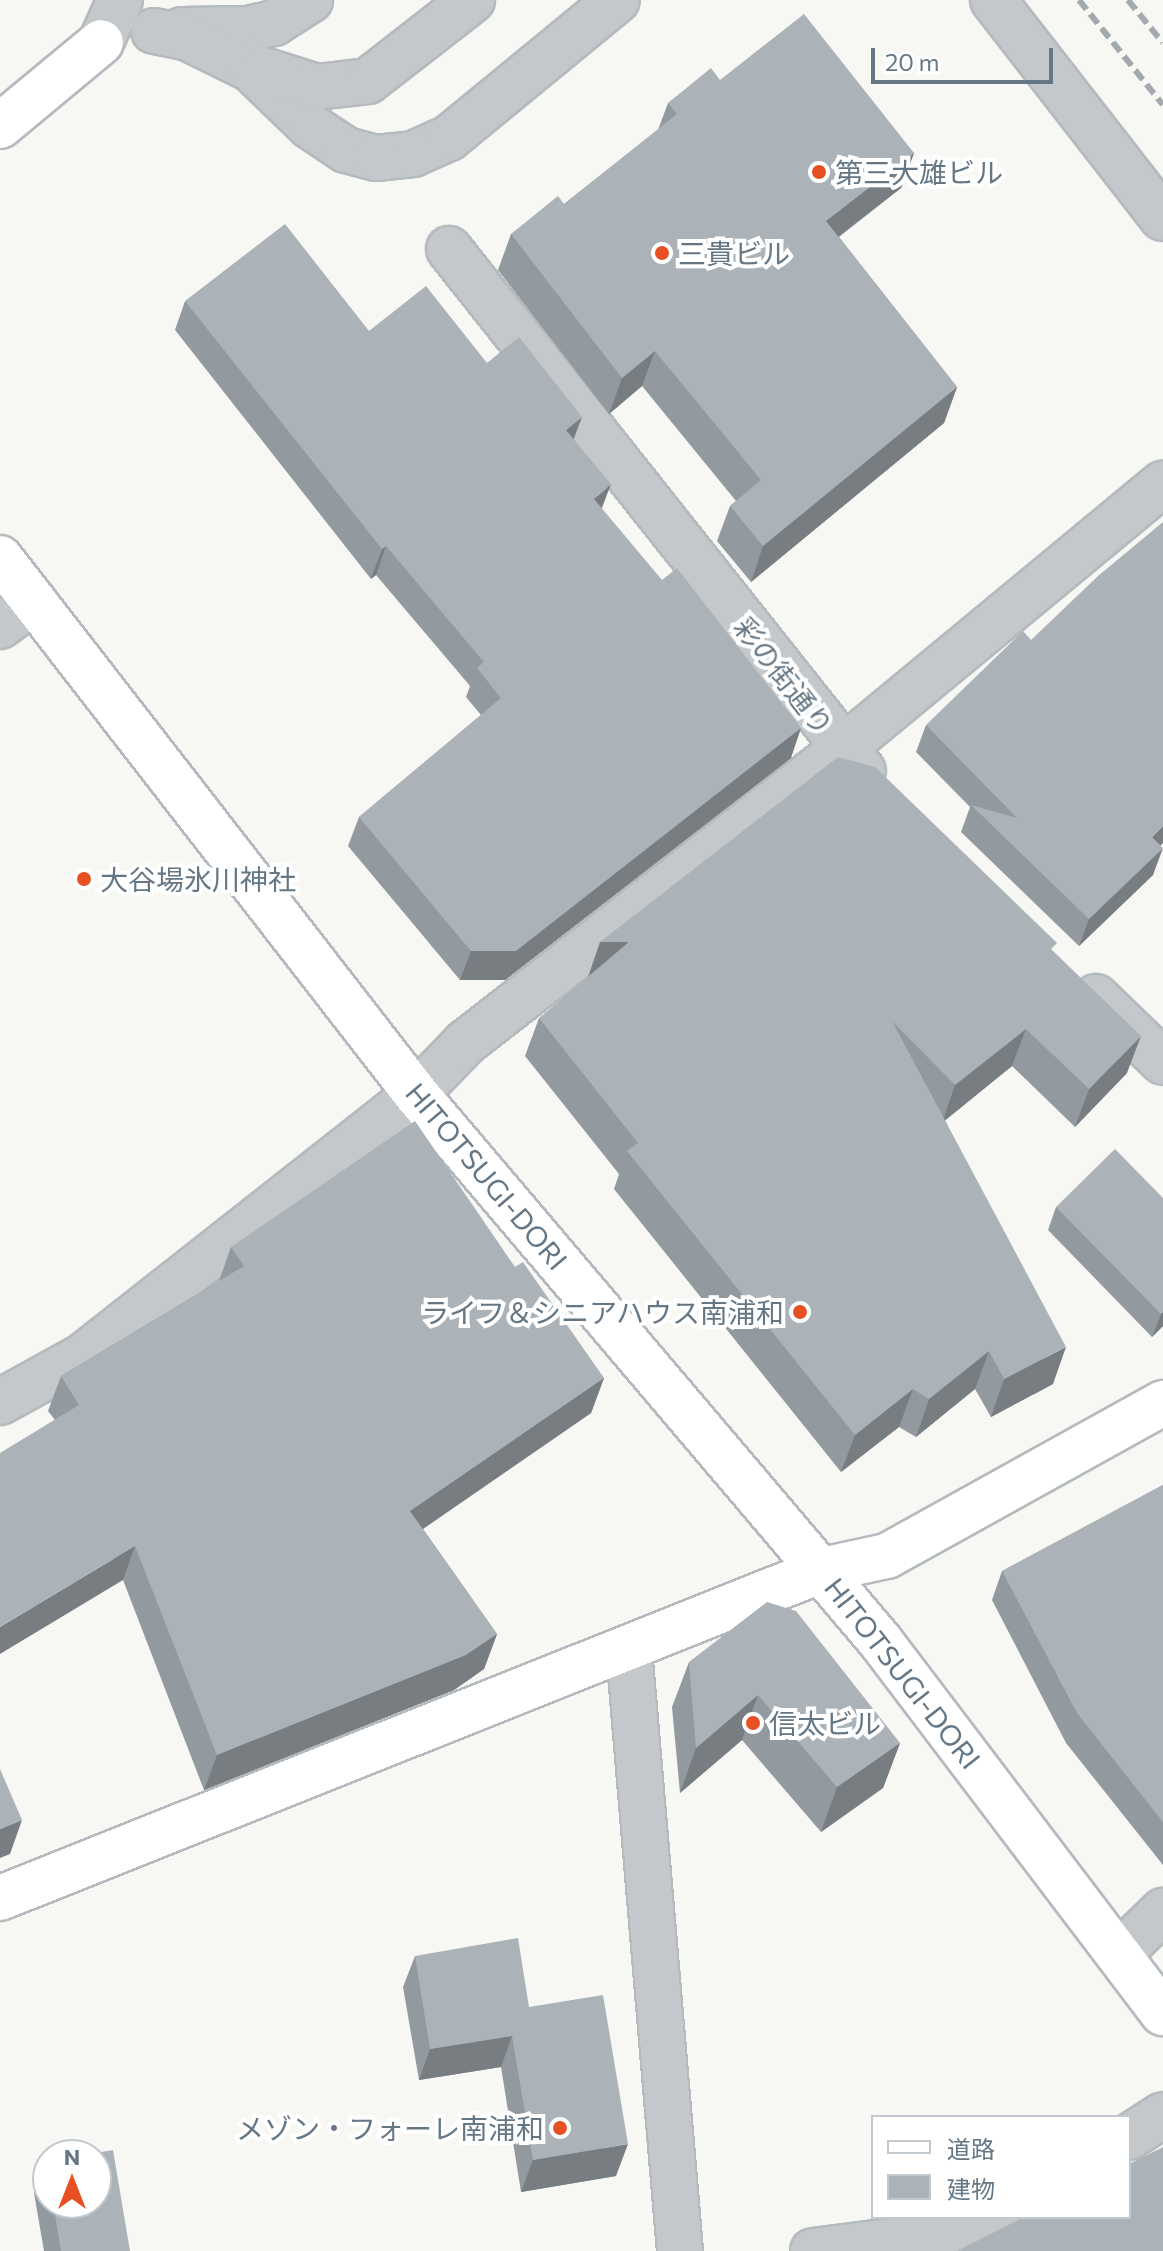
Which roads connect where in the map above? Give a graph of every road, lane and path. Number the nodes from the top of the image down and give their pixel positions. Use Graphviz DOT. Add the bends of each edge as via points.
graph roads {
  1 [pos="120,0"];
  2 [pos="310,0"];
  3 [pos="472,0"];
  4 [pos="617,0"];
  5 [pos="993,0"];
  6 [pos="154,31"];
  7 [pos="101,42"];
  8 [pos="0,126"];
  9 [pos="1163,218"];
  10 [pos="449,249"];
  11 [pos="1163,484"];
  12 [pos="0,558"];
  13 [pos="17,613"];
  14 [pos="841,750"];
  15 [pos="897,804"];
  16 [pos="1063,965"];
  17 [pos="1163,1062"];
  18 [pos="416,1094"];
  19 [pos="0,1402"];
  20 [pos="1163,1403"];
  21 [pos="822,1570"];
  22 [pos="629,1650"];
  23 [pos="0,1898"];
  24 [pos="1163,1911"];
  25 [pos="1119,1954"];
  26 [pos="1163,2013"];
  27 [pos="1163,2115"];
  28 [pos="1131,2136"];
  29 [pos="1004,2219"];
  30 [pos="680,2251"];
  31 [pos="813,2251"];
  1 -- 7 [label="street"];
  2 -- 6 [label="street" via="274,23 248,29"];
  3 -- 6 [label="street" via="421,45 368,81 346,87 292,82 192,35"];
  4 -- 6 [label="street" via="449,138 413,154 376,158 346,150 310,126 251,69 186,37"];
  5 -- 9 [label="street"];
  6 -- 7 [label="street"];
  7 -- 8 [label="street"];
  10 -- 14 [label="street, 彩の街通り"];
  11 -- 14 [label="street"];
  12 -- 13 [label="street, HITOTSUGI-DORI"];
  13 -- 18 [label="street, HITOTSUGI-DORI"];
  14 -- 15 [label="street, 彩の街通り"];
  14 -- 18 [label="street" via="465,1043"];
  16 -- 17 [label="street"];
  18 -- 19 [label="street" via="82,1357"];
  18 -- 21 [label="street, HITOTSUGI-DORI"];
  20 -- 21 [label="street" via="887,1556"];
  21 -- 22 [label="street"];
  21 -- 25 [label="street, HITOTSUGI-DORI"];
  22 -- 23 [label="street"];
  22 -- 30 [label="street"];
  24 -- 25 [label="street"];
  25 -- 26 [label="street, HITOTSUGI-DORI"];
  27 -- 28 [label="street"];
  29 -- 31 [label="street" via="989,2228"];
}
